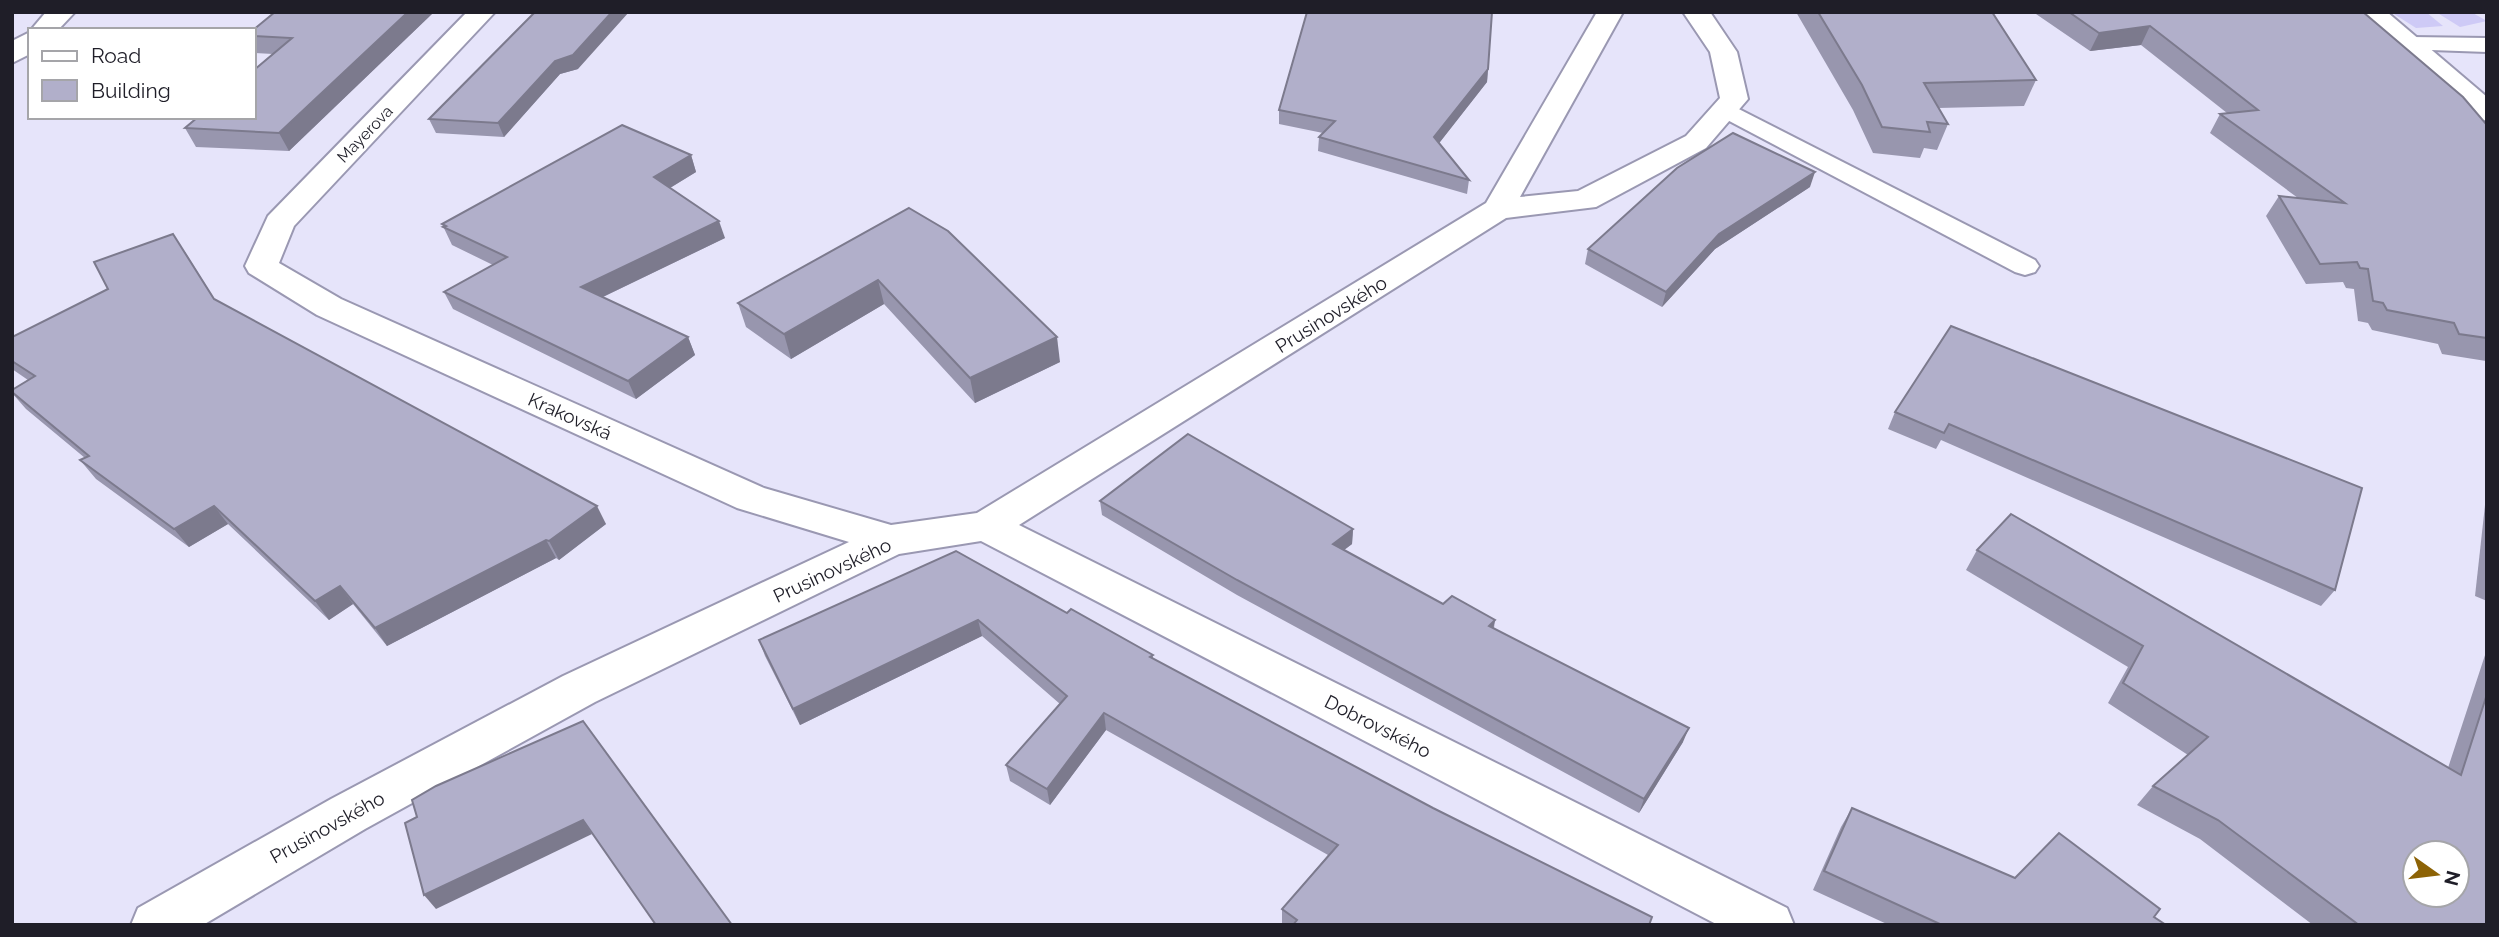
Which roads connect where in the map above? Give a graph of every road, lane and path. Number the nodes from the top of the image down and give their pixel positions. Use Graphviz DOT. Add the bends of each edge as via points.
graph roads {
  1 [pos="62,12"];
  2 [pos="482,12"];
  3 [pos="1610,12"];
  4 [pos="1696,12"];
  5 [pos="2371,12"];
  6 [pos="44,28"];
  7 [pos="28,42"];
  8 [pos="2411,44"];
  9 [pos="2487,45"];
  10 [pos="12,55"];
  11 [pos="1725,109"];
  12 [pos="2487,112"];
  13 [pos="1498,209"];
  14 [pos="261,266"];
  15 [pos="2025,266"];
  16 [pos="986,526"];
  17 [pos="891,540"];
  18 [pos="156,925"];
  19 [pos="1769,925"];
  1 -- 6 [label="street"];
  2 -- 14 [label="street, Mayerova" via="279,223"];
  3 -- 13 [label="street, Prusinovského"];
  4 -- 11 [label="street" via="1718,36 1728,62 1734,99"];
  5 -- 8 [label="street"];
  7 -- 10 [label="street"];
  8 -- 9 [label="lane"];
  8 -- 12 [label="street"];
  11 -- 13 [label="street, Prusinovského" via="1696,142 1585,200"];
  11 -- 15 [label="lane"];
  13 -- 16 [label="street, Prusinovského"];
  14 -- 17 [label="street, Krakovská" via="329,307 751,498"];
  16 -- 17 [label="street, Prusinovského"];
  16 -- 19 [label="street, Dobrovského"];
  17 -- 18 [label="street, Prusinovského" via="579,689"];
}
